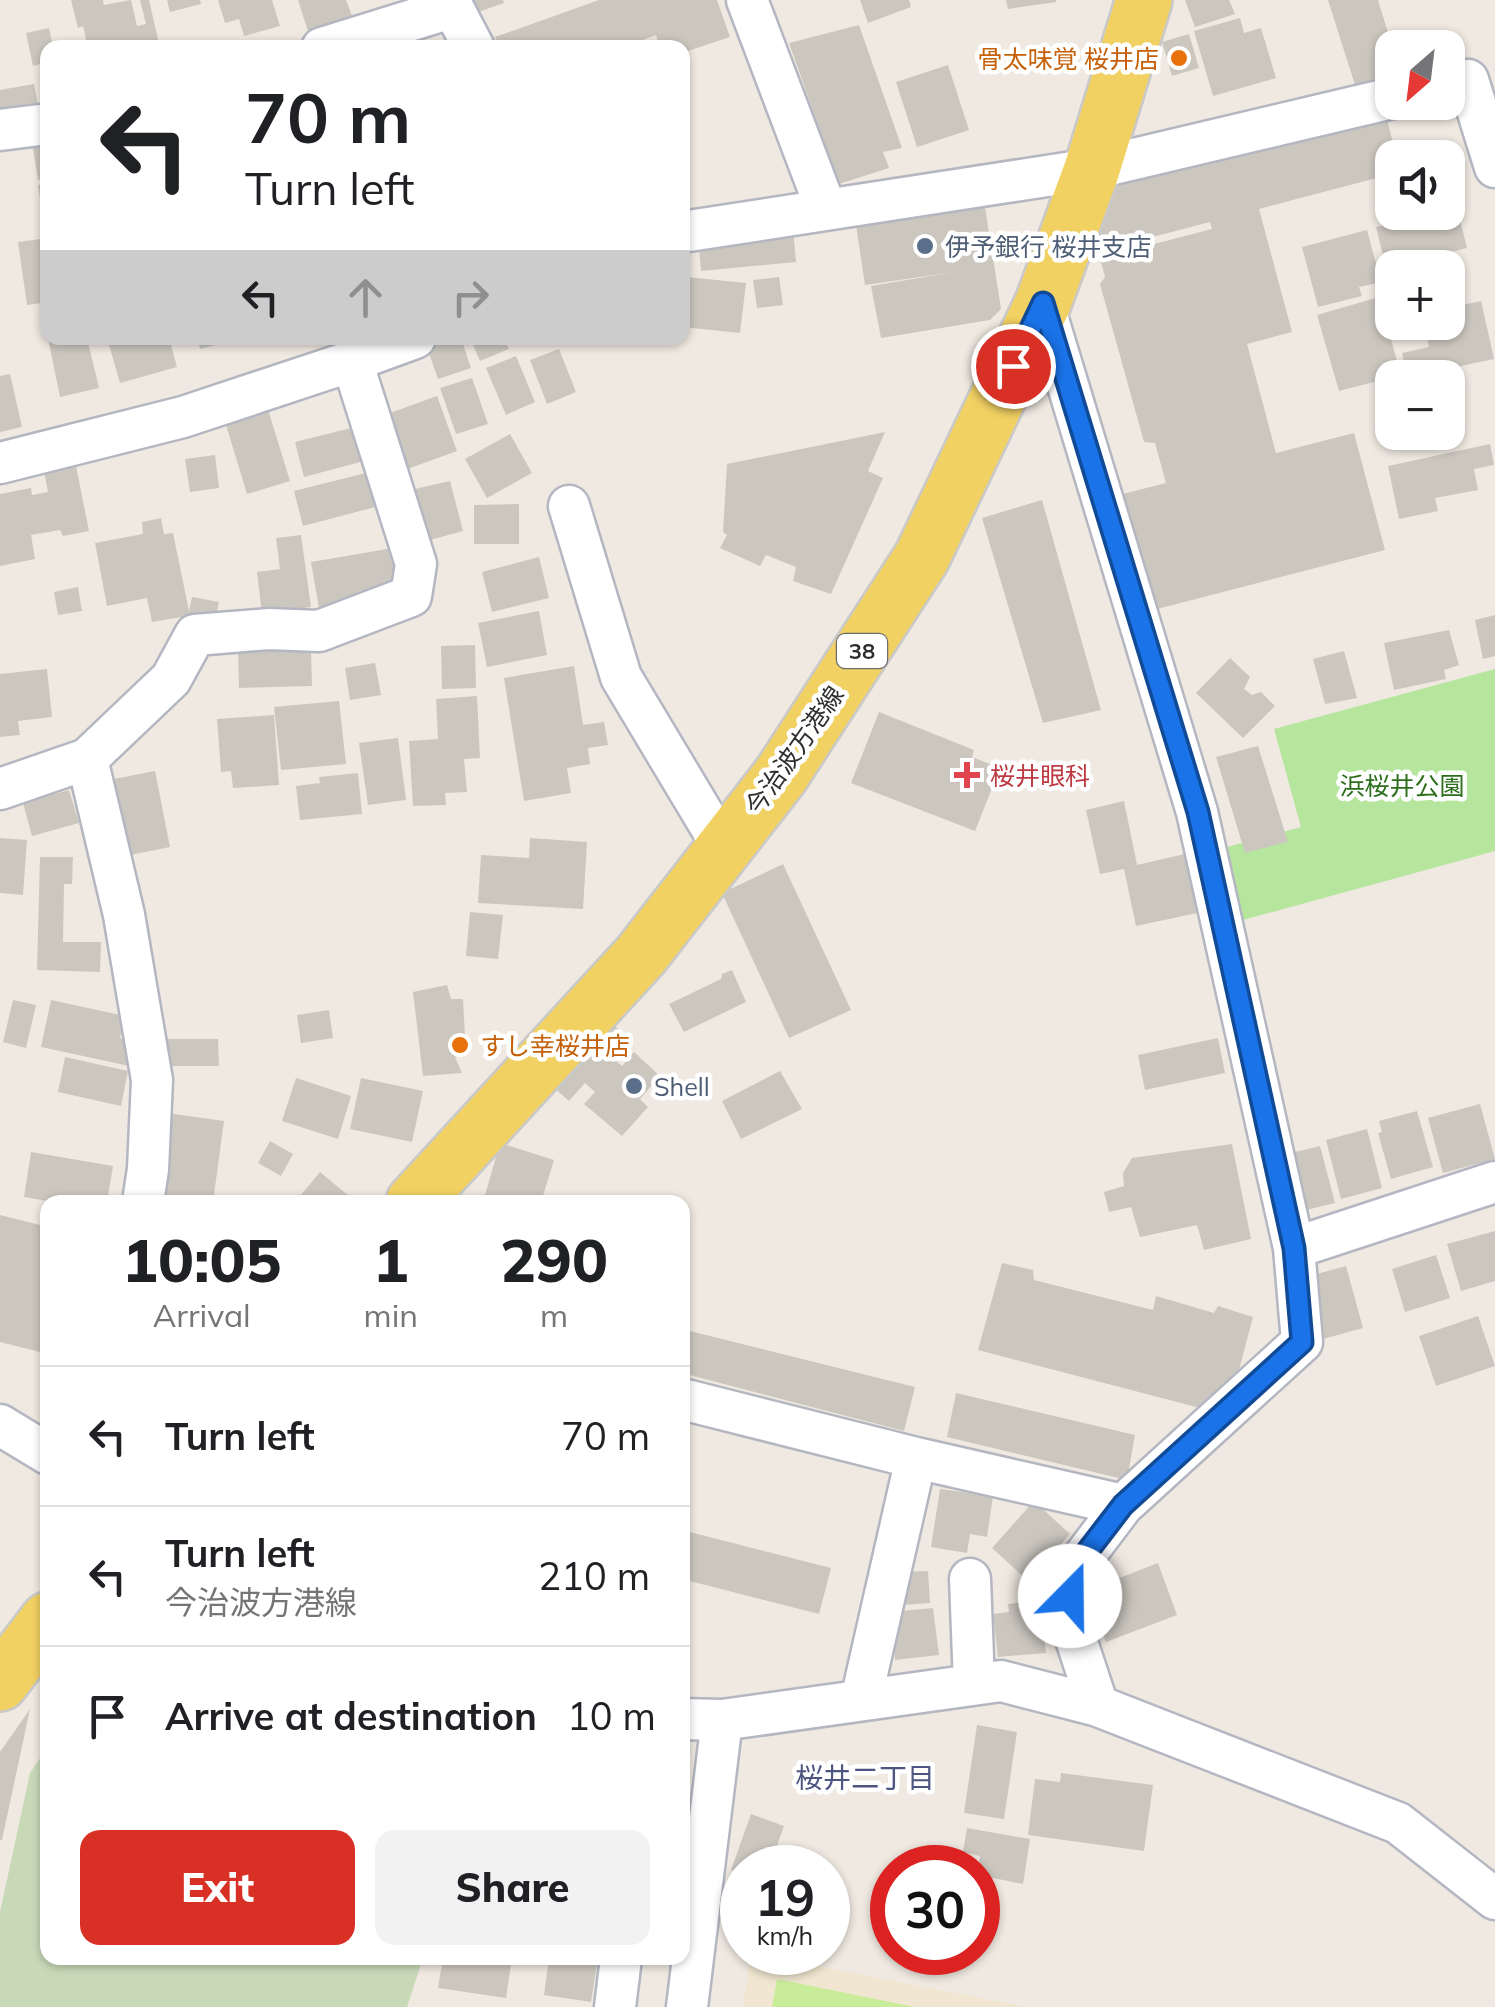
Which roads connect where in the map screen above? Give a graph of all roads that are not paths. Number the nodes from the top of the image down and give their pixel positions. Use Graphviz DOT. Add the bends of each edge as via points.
graph roads {
  1 [pos="746,0"];
  2 [pos="1144,0"];
  3 [pos="450,4"];
  4 [pos="345,40"];
  5 [pos="470,40"];
  6 [pos="1470,78"];
  7 [pos="1375,102"];
  8 [pos="40,125"];
  9 [pos="0,130"];
  10 [pos="1495,167"];
  11 [pos="1092,169"];
  12 [pos="826,210"];
  13 [pos="690,231"];
  14 [pos="1043,303"];
  15 [pos="395,345"];
  16 [pos="352,360"];
  17 [pos="0,463"];
  18 [pos="569,506"];
  19 [pos="87,759"];
  20 [pos="0,789"];
  21 [pos="724,849"];
  22 [pos="1495,1182"];
  23 [pos="143,1195"];
  24 [pos="420,1195"];
  25 [pos="1294,1248"];
  26 [pos="690,1401"];
  27 [pos="0,1425"];
  28 [pos="40,1449"];
  29 [pos="916,1458"];
  30 [pos="1123,1505"];
  31 [pos="970,1579"];
  32 [pos="40,1630"];
  33 [pos="0,1683"];
  34 [pos="974,1684"];
  35 [pos="861,1700"];
  36 [pos="1098,1706"];
  37 [pos="702,1720"];
  38 [pos="1495,1899"];
  39 [pos="690,1925"];
  40 [pos="620,1965"];
  41 [pos="688,1965"];
  42 [pos="615,2007"];
  43 [pos="686,2007"];
  1 -- 12 [label="street"];
  2 -- 11 [label="main road, 今治波方港線 / 38"];
  3 -- 4 [label="street"];
  3 -- 5 [label="street"];
  6 -- 10 [label="street"];
  7 -- 11 [label="street"];
  8 -- 9 [label="street"];
  11 -- 12 [label="street"];
  11 -- 14 [label="main road, 今治波方港線 / 38"];
  12 -- 13 [label="street"];
  14 -- 21 [label="main road, 今治波方港線 / 38" via="922,556 781,775"];
  14 -- 25 [label="street" via="1198,812"];
  15 -- 16 [label="street"];
  16 -- 17 [label="street" via="184,418"];
  16 -- 19 [label="street" via="416,564 411,596 319,631 196,635 171,679"];
  18 -- 21 [label="street" via="621,677"];
  19 -- 20 [label="street"];
  19 -- 23 [label="street" via="124,916 152,1080"];
  21 -- 24 [label="main road, 今治波方港線 / 38" via="642,955"];
  22 -- 25 [label="street"];
  25 -- 30 [label="street" via="1302,1342"];
  26 -- 29 [label="street"];
  27 -- 28 [label="street"];
  29 -- 30 [label="street"];
  29 -- 35 [label="street"];
  30 -- 36 [label="street" via="1070,1574 1069,1618"];
  31 -- 34 [label="street"];
  32 -- 33 [label="main road"];
  34 -- 35 [label="street"];
  34 -- 36 [label="street" via="1001,1681"];
  35 -- 37 [label="street"];
  36 -- 38 [label="street" via="1398,1823"];
  37 -- 39 [label="street"];
  40 -- 42 [label="street"];
  41 -- 43 [label="street"];
}
